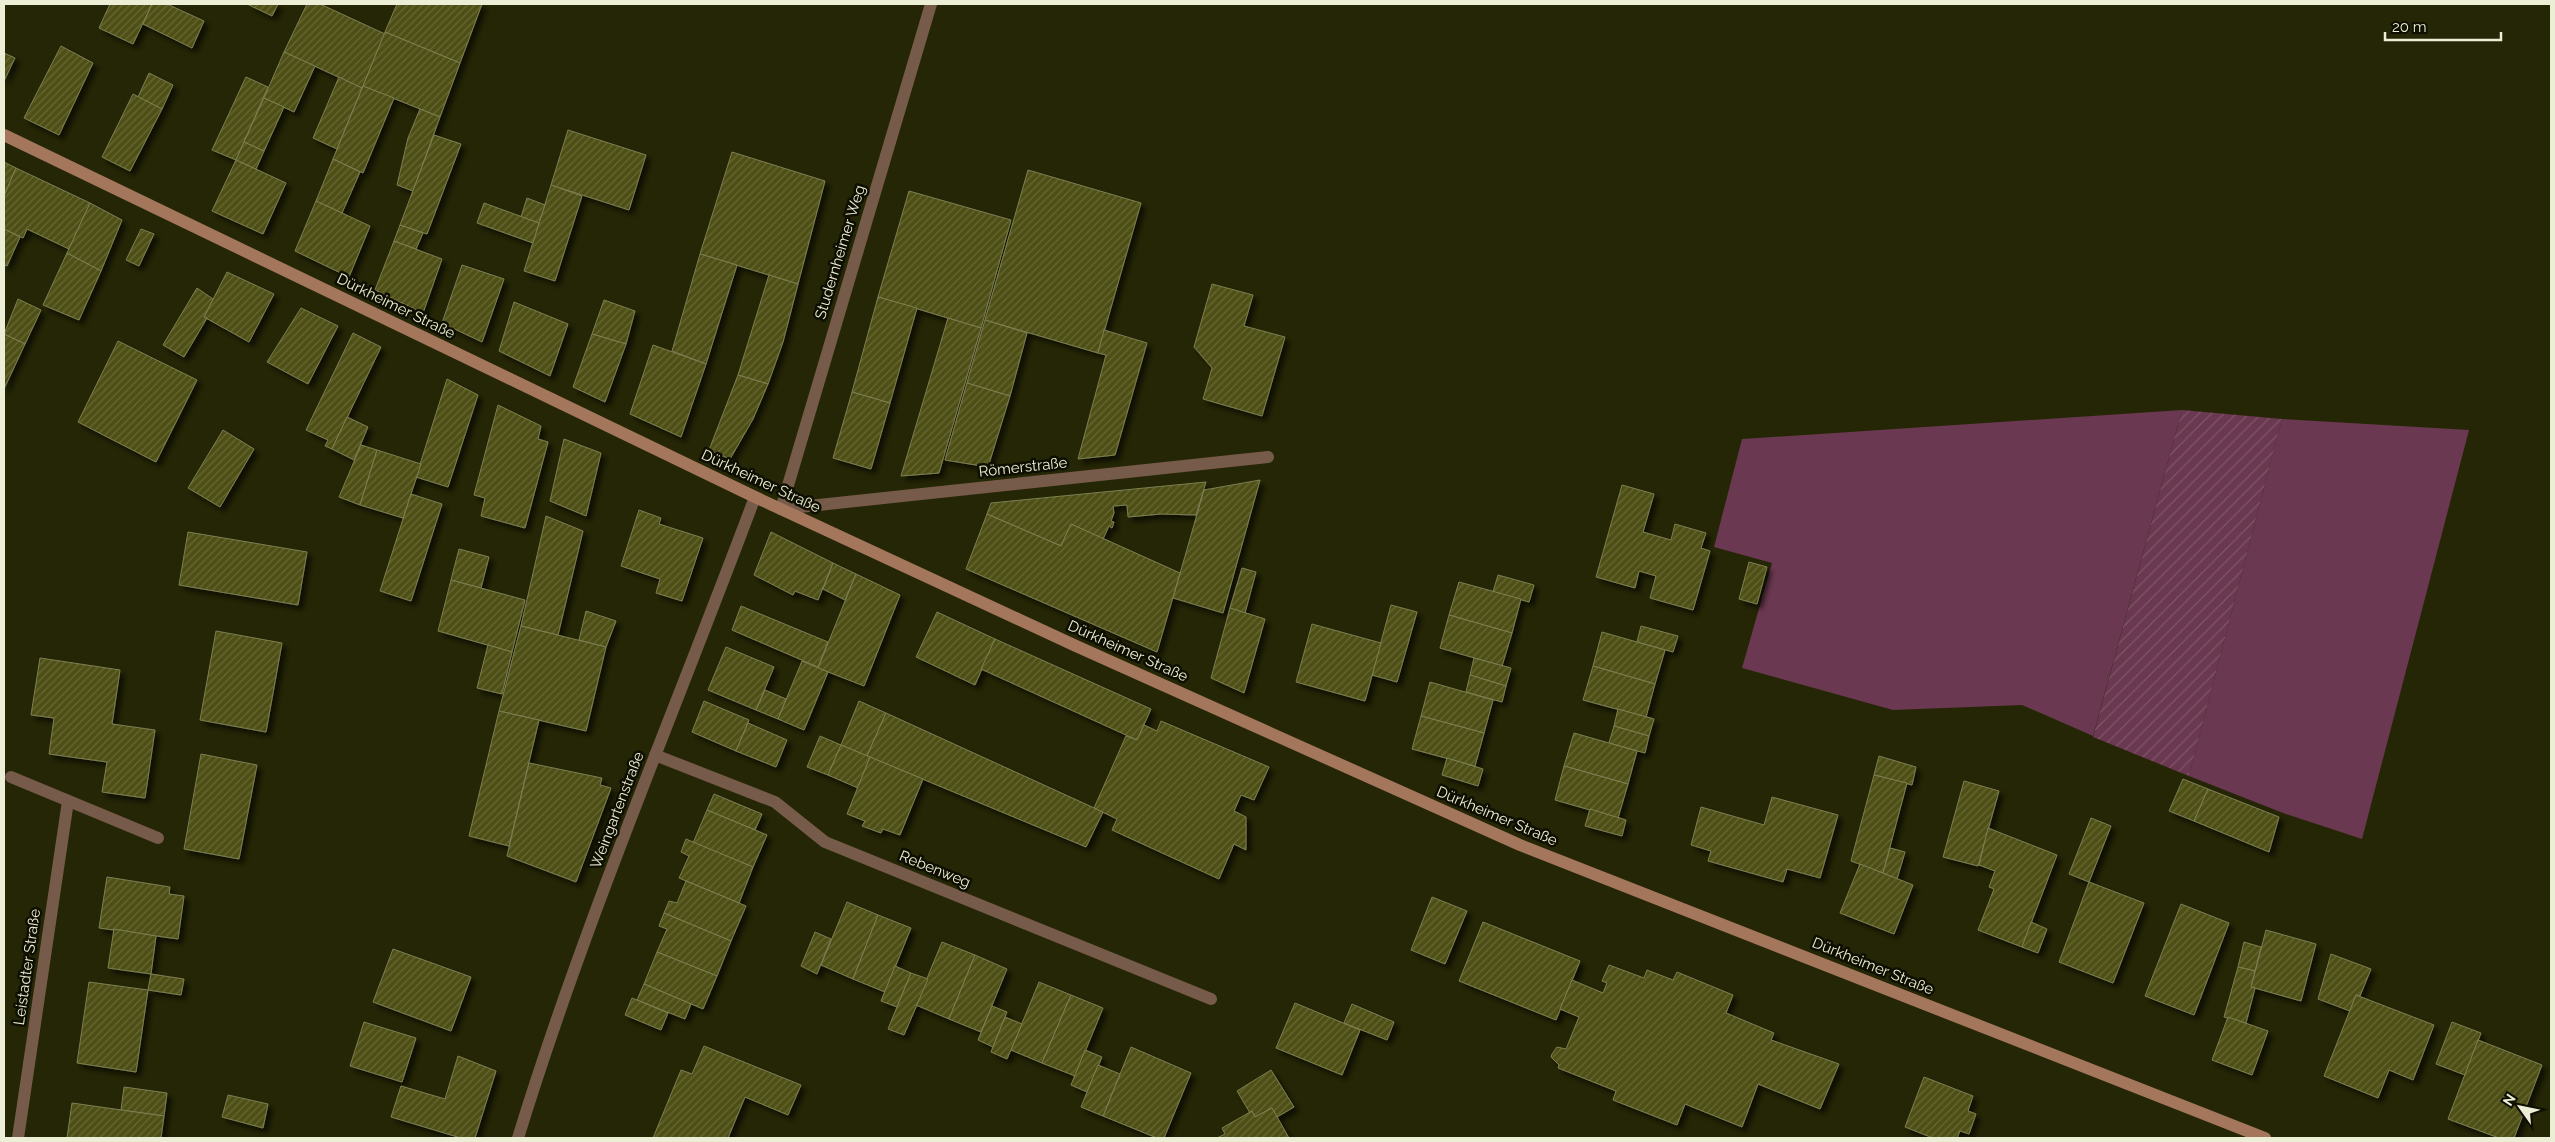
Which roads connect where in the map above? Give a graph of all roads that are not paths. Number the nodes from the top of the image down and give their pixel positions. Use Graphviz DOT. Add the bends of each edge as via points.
graph roads {
  1 [pos="931,4"];
  2 [pos="4,134"];
  3 [pos="1268,457"];
  4 [pos="755,497"];
  5 [pos="781,509"];
  6 [pos="655,755"];
  7 [pos="11,777"];
  8 [pos="68,801"];
  9 [pos="158,838"];
  10 [pos="1211,999"];
  11 [pos="18,1138"];
  12 [pos="518,1138"];
  13 [pos="2265,1138"];
  1 -- 5 [label="street, Studernheimer Weg"];
  2 -- 4 [label="main road, Dürkheimer Straße"];
  3 -- 5 [label="street, Römerstraße"];
  4 -- 5 [label="main road, Dürkheimer Straße"];
  4 -- 6 [label="street, Weingartenstraße"];
  5 -- 13 [label="main road, Dürkheimer Straße" via="1076,646 1520,845"];
  6 -- 10 [label="street, Rebenweg" via="775,802 825,842"];
  6 -- 12 [label="street, Weingartenstraße" via="565,992"];
  7 -- 8 [label="street"];
  8 -- 9 [label="street"];
  8 -- 11 [label="street, Leistadter Straße"];
}
